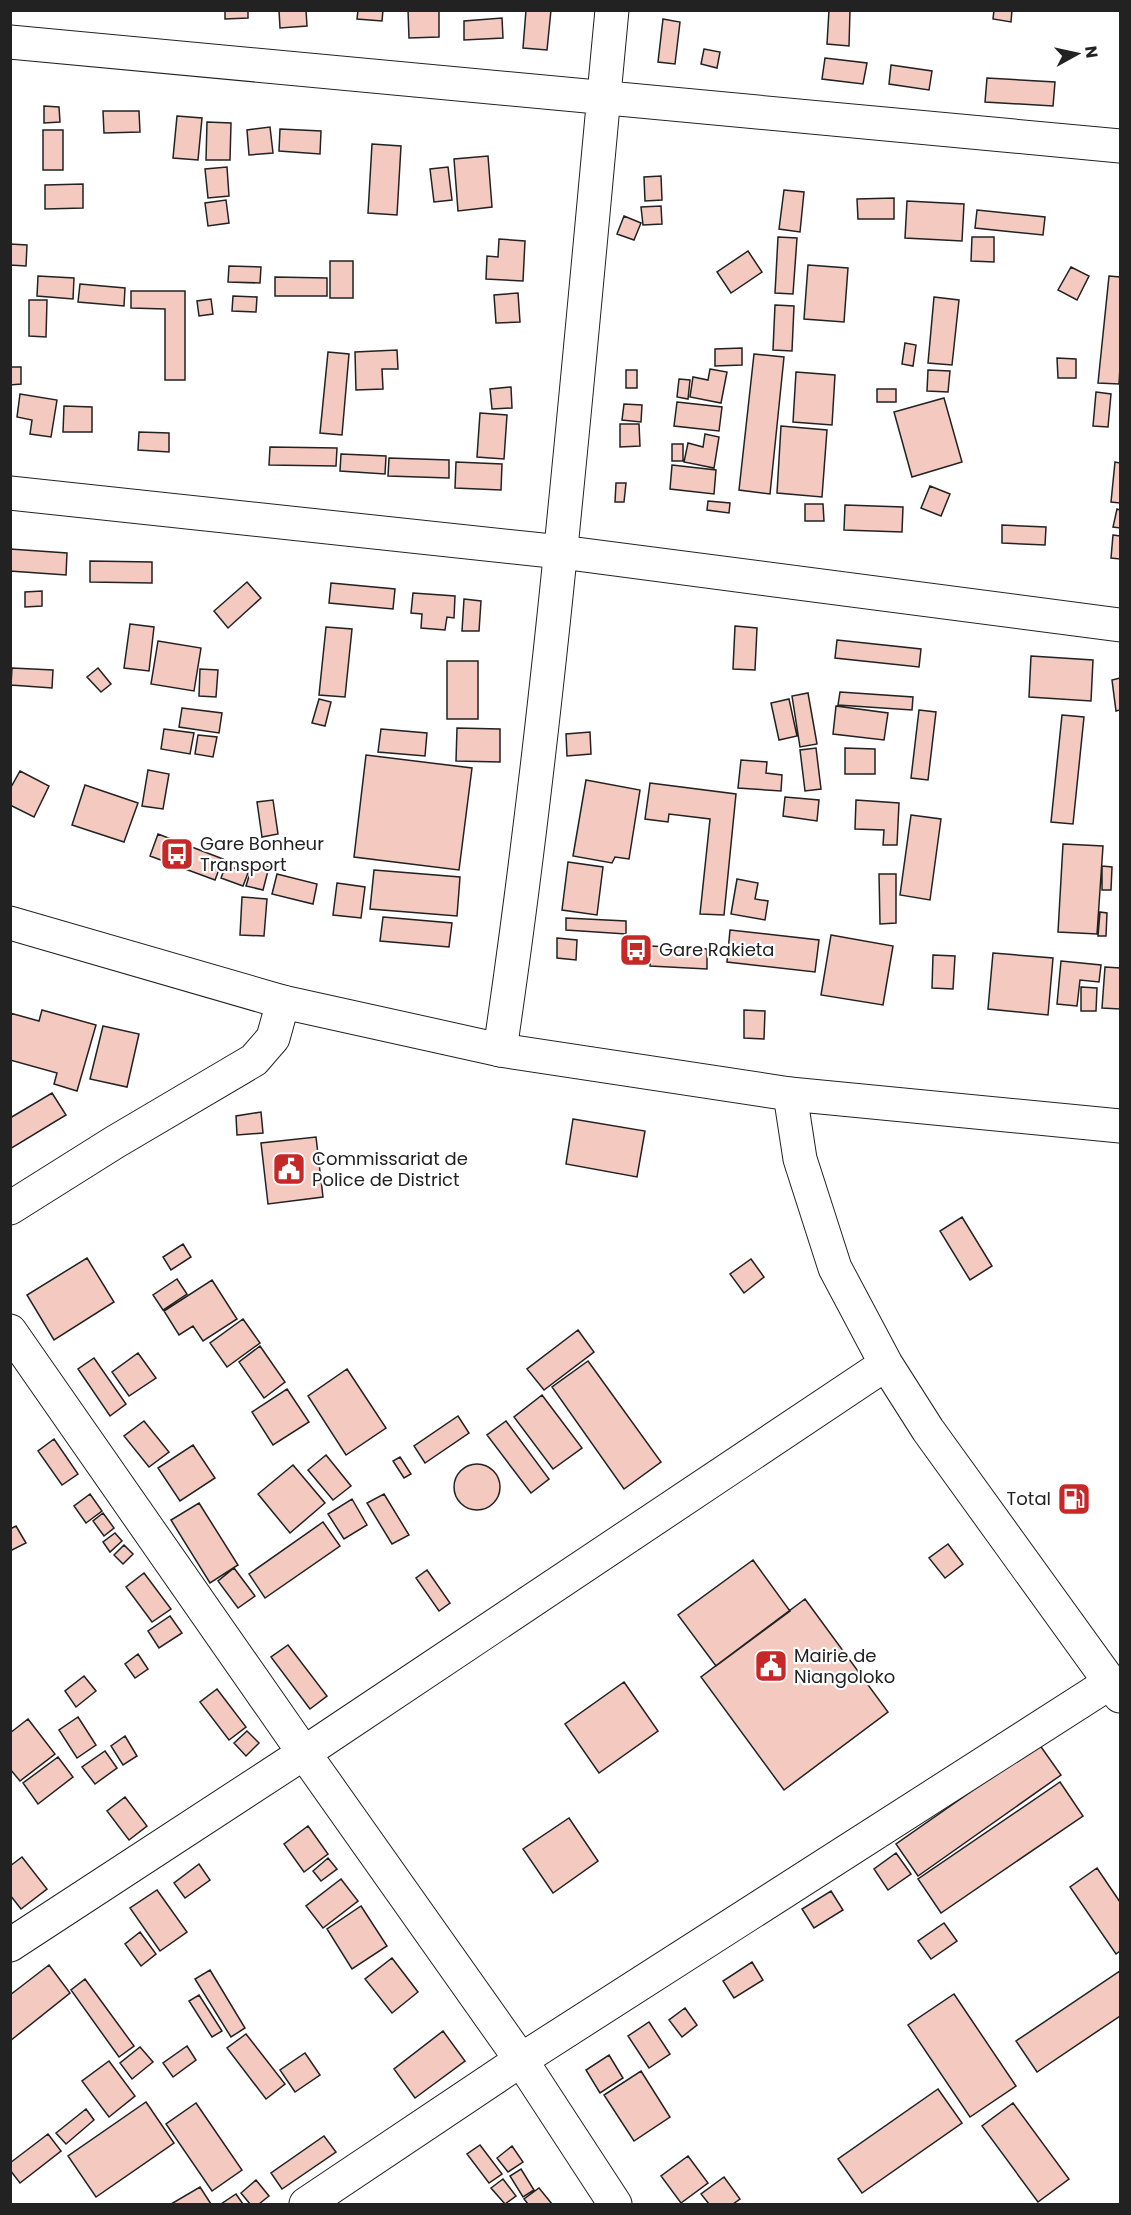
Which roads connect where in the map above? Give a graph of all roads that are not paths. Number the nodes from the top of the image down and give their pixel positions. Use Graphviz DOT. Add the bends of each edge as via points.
graph roads {
  1 [pos="612,10"];
  2 [pos="10,42"];
  3 [pos="604,98"];
  4 [pos="1120,146"];
  5 [pos="10,493"];
  6 [pos="561,552"];
  7 [pos="1120,625"];
  8 [pos="10,923"];
  9 [pos="283,1002"];
  10 [pos="500,1050"];
  11 [pos="790,1095"];
  12 [pos="1120,1126"];
  13 [pos="10,1208"];
  14 [pos="10,1331"];
  15 [pos="885,1364"];
  16 [pos="1116,1689"];
  17 [pos="304,1753"];
  18 [pos="10,1945"];
  19 [pos="521,2061"];
  20 [pos="306,2205"];
  21 [pos="615,2205"];
  1 -- 3 [label="main road"];
  2 -- 3 [label="main road"];
  3 -- 4 [label="main road"];
  3 -- 6 [label="main road"];
  5 -- 6 [label="main road"];
  6 -- 7 [label="main road"];
  6 -- 10 [label="main road" via="520,917"];
  8 -- 9 [label="main road"];
  9 -- 10 [label="main road"];
  9 -- 13 [label="main road" via="273,1038 254,1060"];
  10 -- 11 [label="main road"];
  11 -- 12 [label="main road"];
  11 -- 15 [label="main road" via="800,1159 835,1268"];
  14 -- 17 [label="main road"];
  15 -- 16 [label="main road" via="928,1430"];
  15 -- 17 [label="main road"];
  16 -- 19 [label="main road"];
  17 -- 18 [label="main road"];
  17 -- 19 [label="main road"];
  19 -- 20 [label="main road"];
  19 -- 21 [label="main road"];
}
